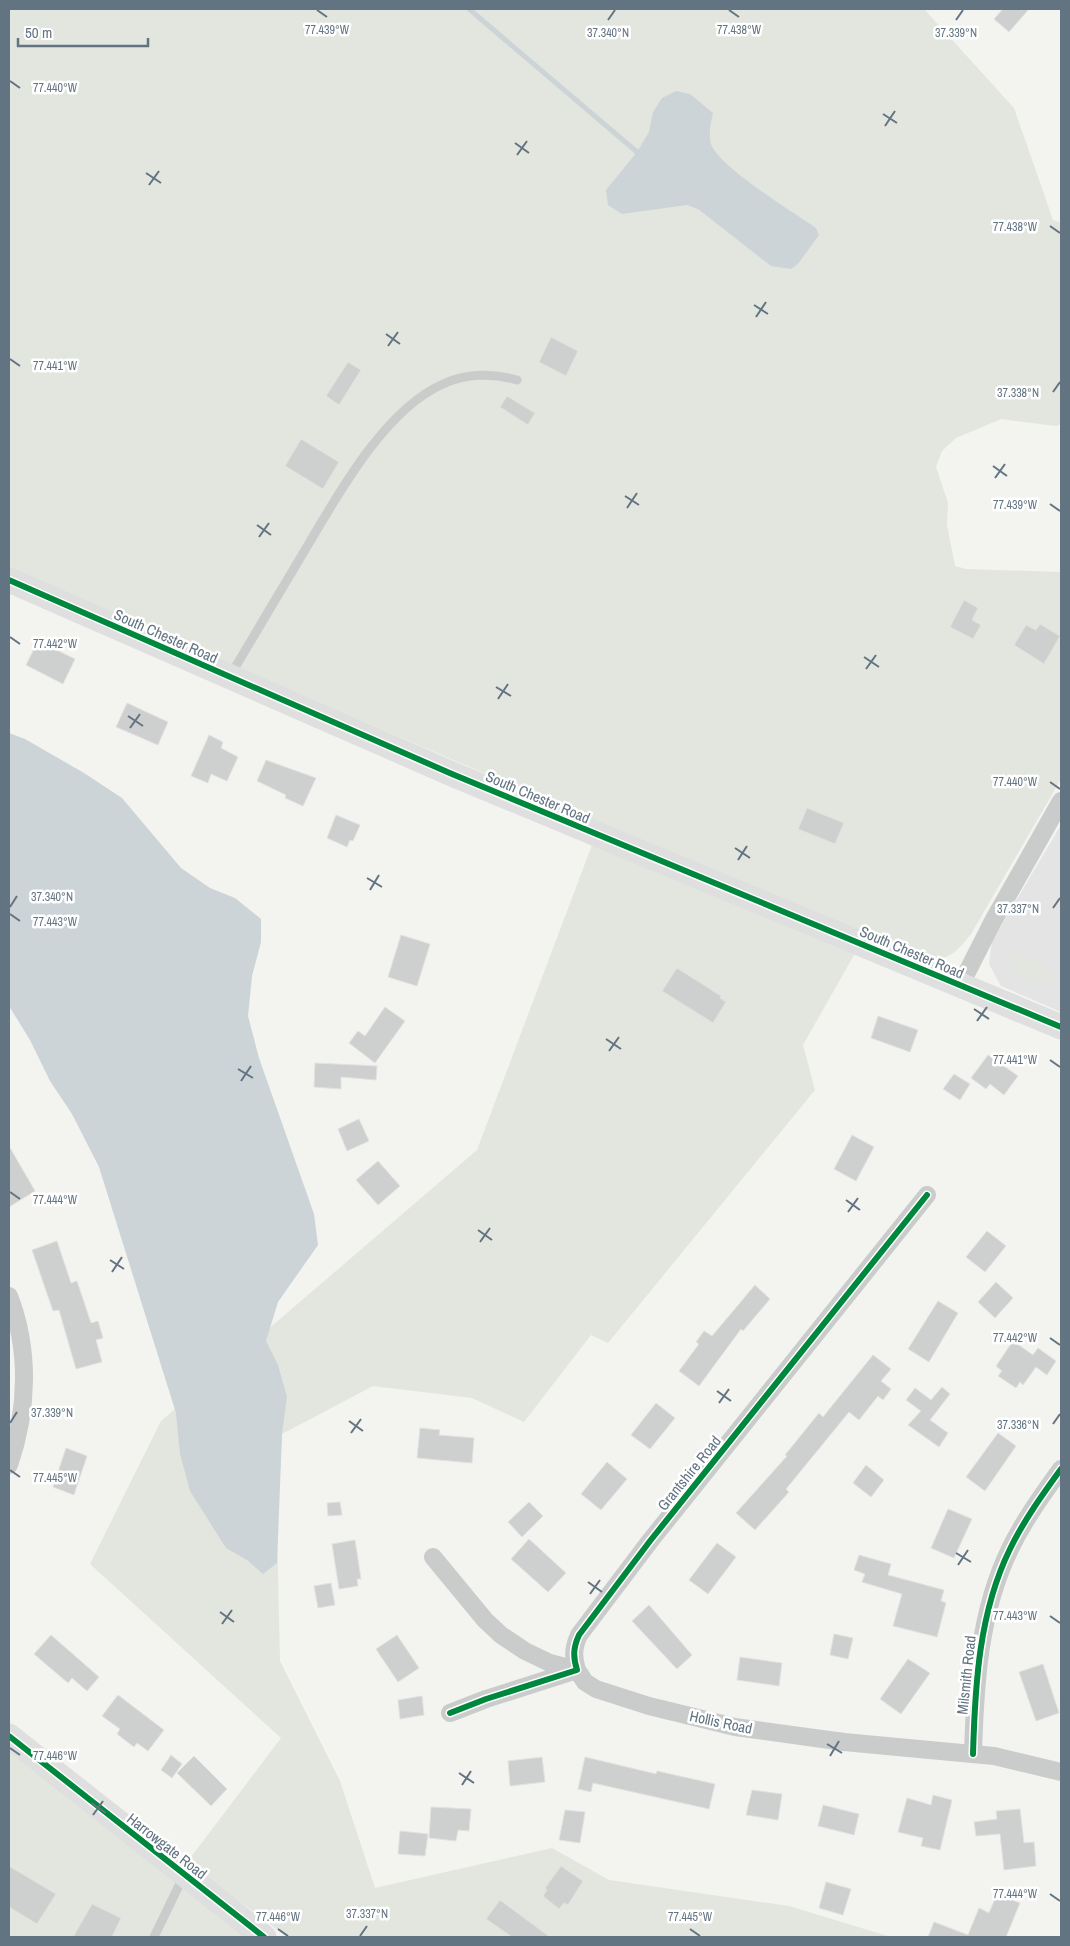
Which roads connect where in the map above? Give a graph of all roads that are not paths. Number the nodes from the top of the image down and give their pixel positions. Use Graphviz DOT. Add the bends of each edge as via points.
graph roads {
  1 [pos="517,380"];
  2 [pos="9,580"];
  3 [pos="228,678"];
  4 [pos="1061,801"];
  5 [pos="960,986"];
  6 [pos="1061,1026"];
  7 [pos="927,1195"];
  8 [pos="9,1296"];
  9 [pos="9,1464"];
  10 [pos="1061,1469"];
  11 [pos="434,1557"];
  12 [pos="577,1670"];
  13 [pos="450,1713"];
  14 [pos="9,1736"];
  15 [pos="973,1754"];
  16 [pos="1061,1772"];
  17 [pos="184,1875"];
  18 [pos="154,1937"];
  19 [pos="264,1937"];
  1 -- 3 [label="lane" via="490,374 466,376 443,384 405,412 383,434 338,496"];
  2 -- 3 [label="street, South Chester Road"];
  3 -- 5 [label="street, South Chester Road"];
  4 -- 5 [label="street"];
  5 -- 6 [label="street, South Chester Road"];
  7 -- 12 [label="street, Grantshire Road" via="650,1541 579,1635 574,1647"];
  8 -- 9 [label="street" via="20,1336 25,1389 22,1416"];
  10 -- 15 [label="street, Milsmith Road" via="1026,1520 999,1574 979,1652"];
  11 -- 12 [label="street, Hollis Road" via="501,1635 533,1655"];
  12 -- 13 [label="street"];
  12 -- 15 [label="street, Hollis Road" via="585,1682 596,1689 735,1727 844,1742"];
  14 -- 17 [label="street, Harrowgate Road"];
  15 -- 16 [label="street, Hollis Road" via="1011,1759"];
  17 -- 18 [label="lane"];
  17 -- 19 [label="street, Harrowgate Road"];
}
